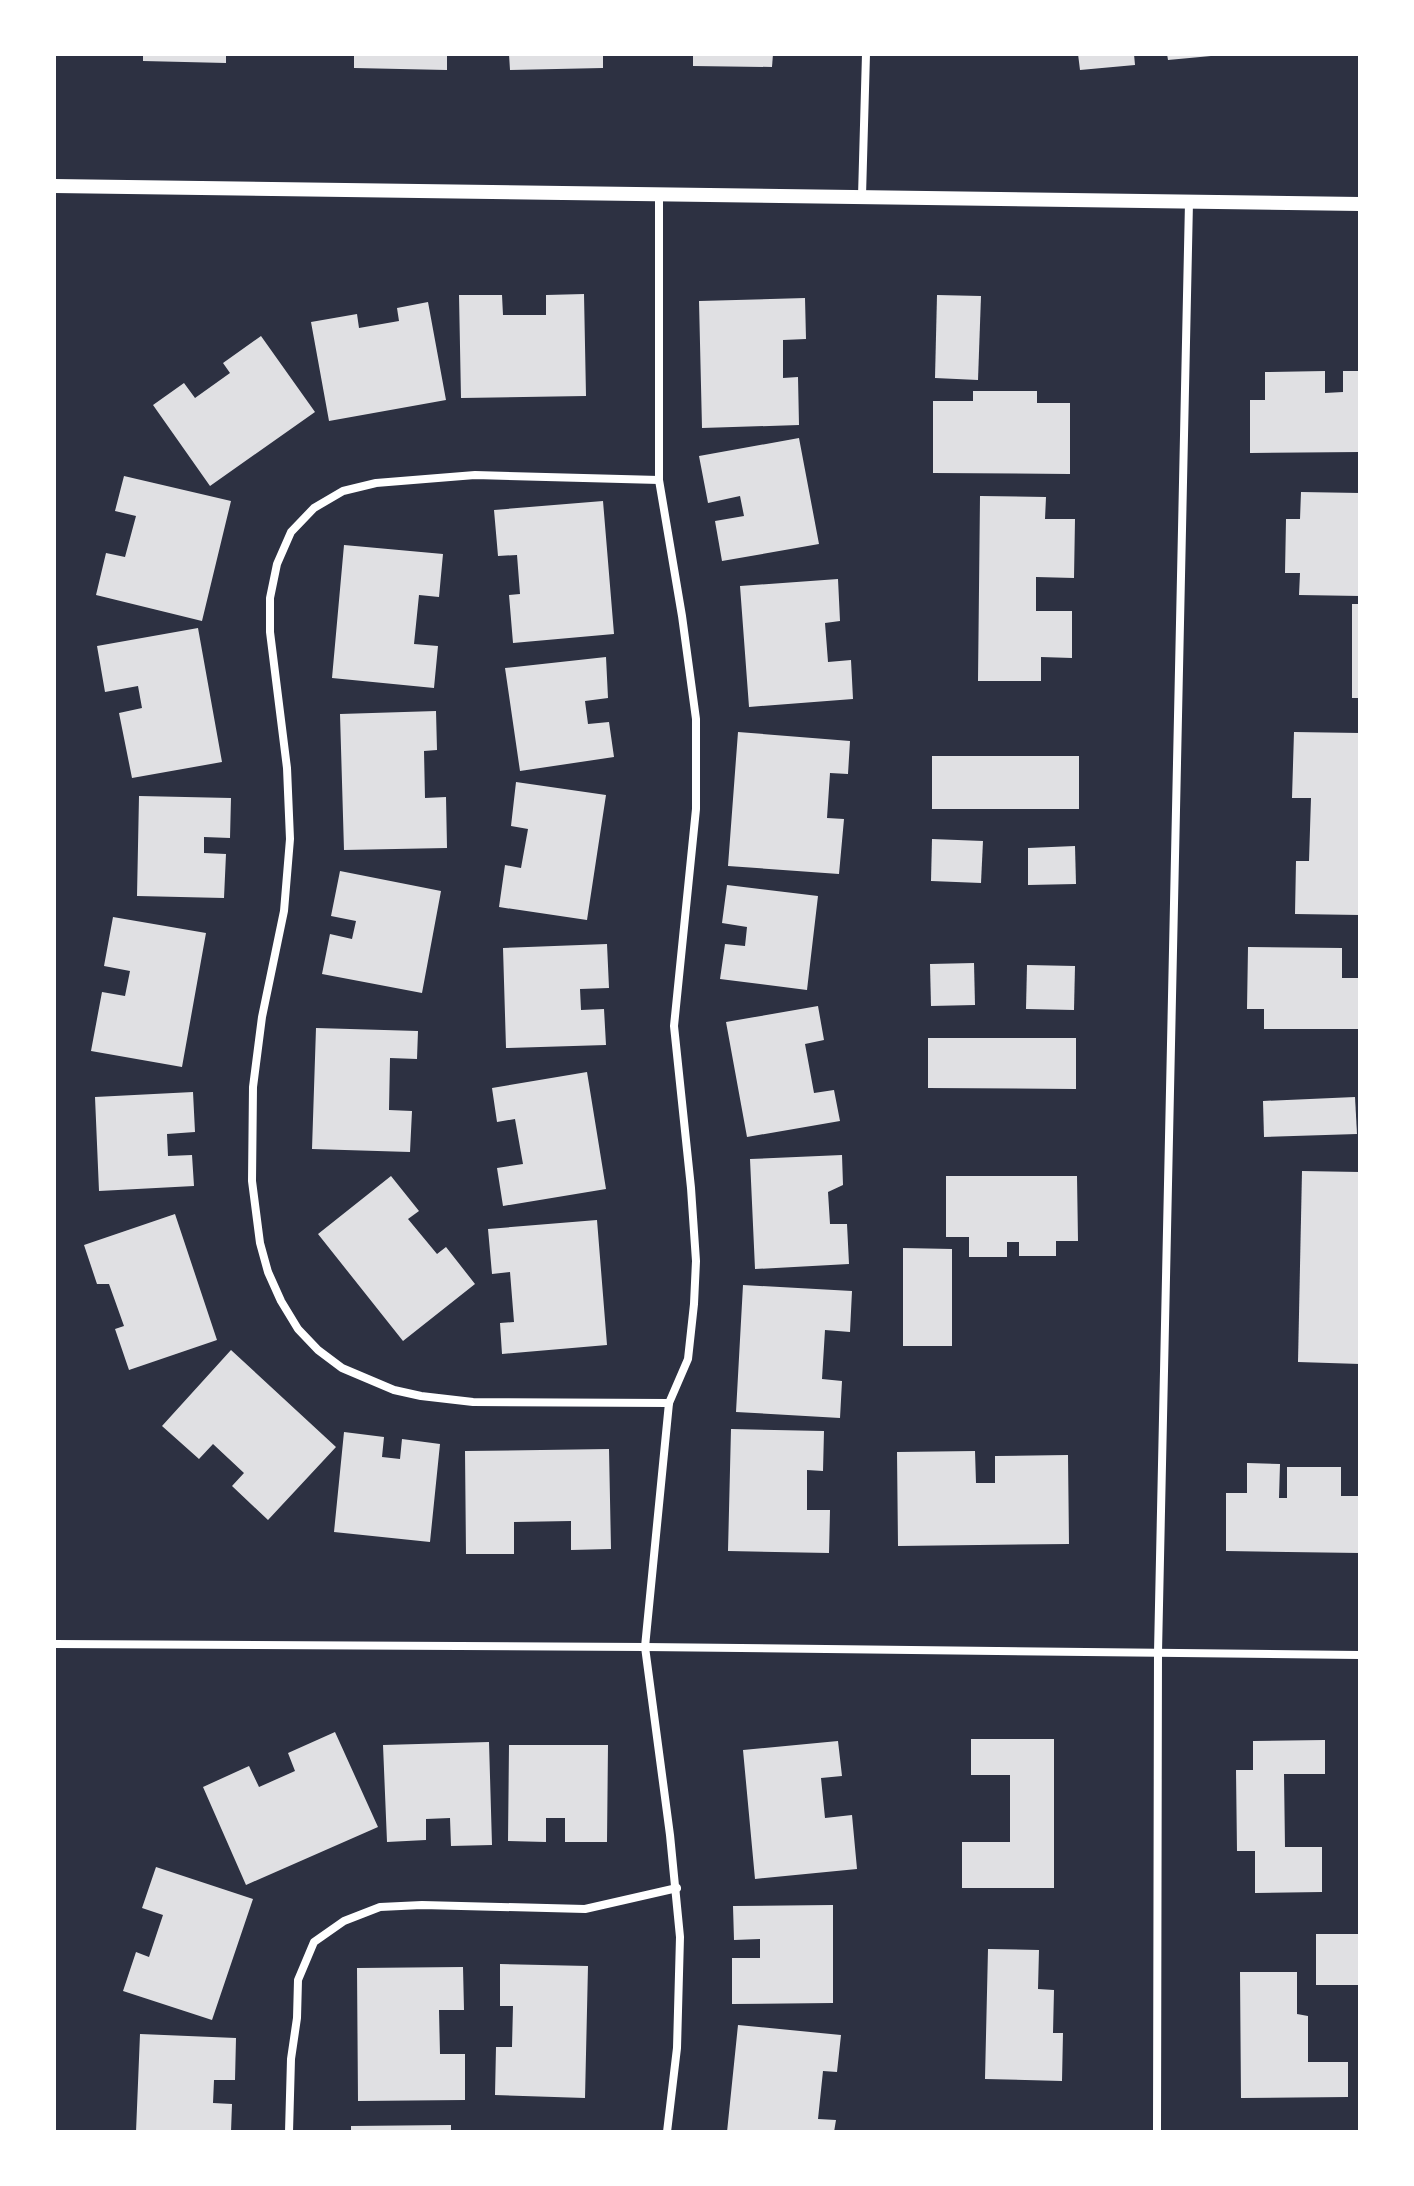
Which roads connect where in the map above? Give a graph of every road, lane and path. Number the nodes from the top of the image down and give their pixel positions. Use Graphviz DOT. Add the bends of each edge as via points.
graph roads {
  1 [pos="866,54"];
  2 [pos="54,186"];
  3 [pos="659,195"];
  4 [pos="862,196"];
  5 [pos="1189,202"];
  6 [pos="1360,204"];
  7 [pos="659,480"];
  8 [pos="669,1403"];
  9 [pos="54,1644"];
  10 [pos="645,1647"];
  11 [pos="1158,1652"];
  12 [pos="1360,1655"];
  13 [pos="677,1888"];
  14 [pos="289,2132"];
  15 [pos="667,2132"];
  16 [pos="1157,2132"];
  1 -- 4 [label="street"];
  2 -- 3 [label="street"];
  3 -- 4 [label="street"];
  3 -- 7 [label="street"];
  4 -- 5 [label="street"];
  5 -- 6 [label="street"];
  5 -- 11 [label="street"];
  7 -- 8 [label="street" via="696,719 696,809 674,1026 696,1261 688,1359"];
  7 -- 8 [label="street" via="475,475 376,483 343,491 314,508 291,532 270,598 290,839 284,911 253,1087 252,1181 260,1243 281,1301 298,1329 342,1368 394,1390 473,1402"];
  8 -- 10 [label="street"];
  9 -- 10 [label="street"];
  10 -- 11 [label="street"];
  10 -- 13 [label="street"];
  11 -- 12 [label="street"];
  11 -- 16 [label="street"];
  13 -- 14 [label="street" via="585,1909 380,1907 344,1921 314,1942 298,1980"];
  13 -- 15 [label="street" via="677,2048"];
}
